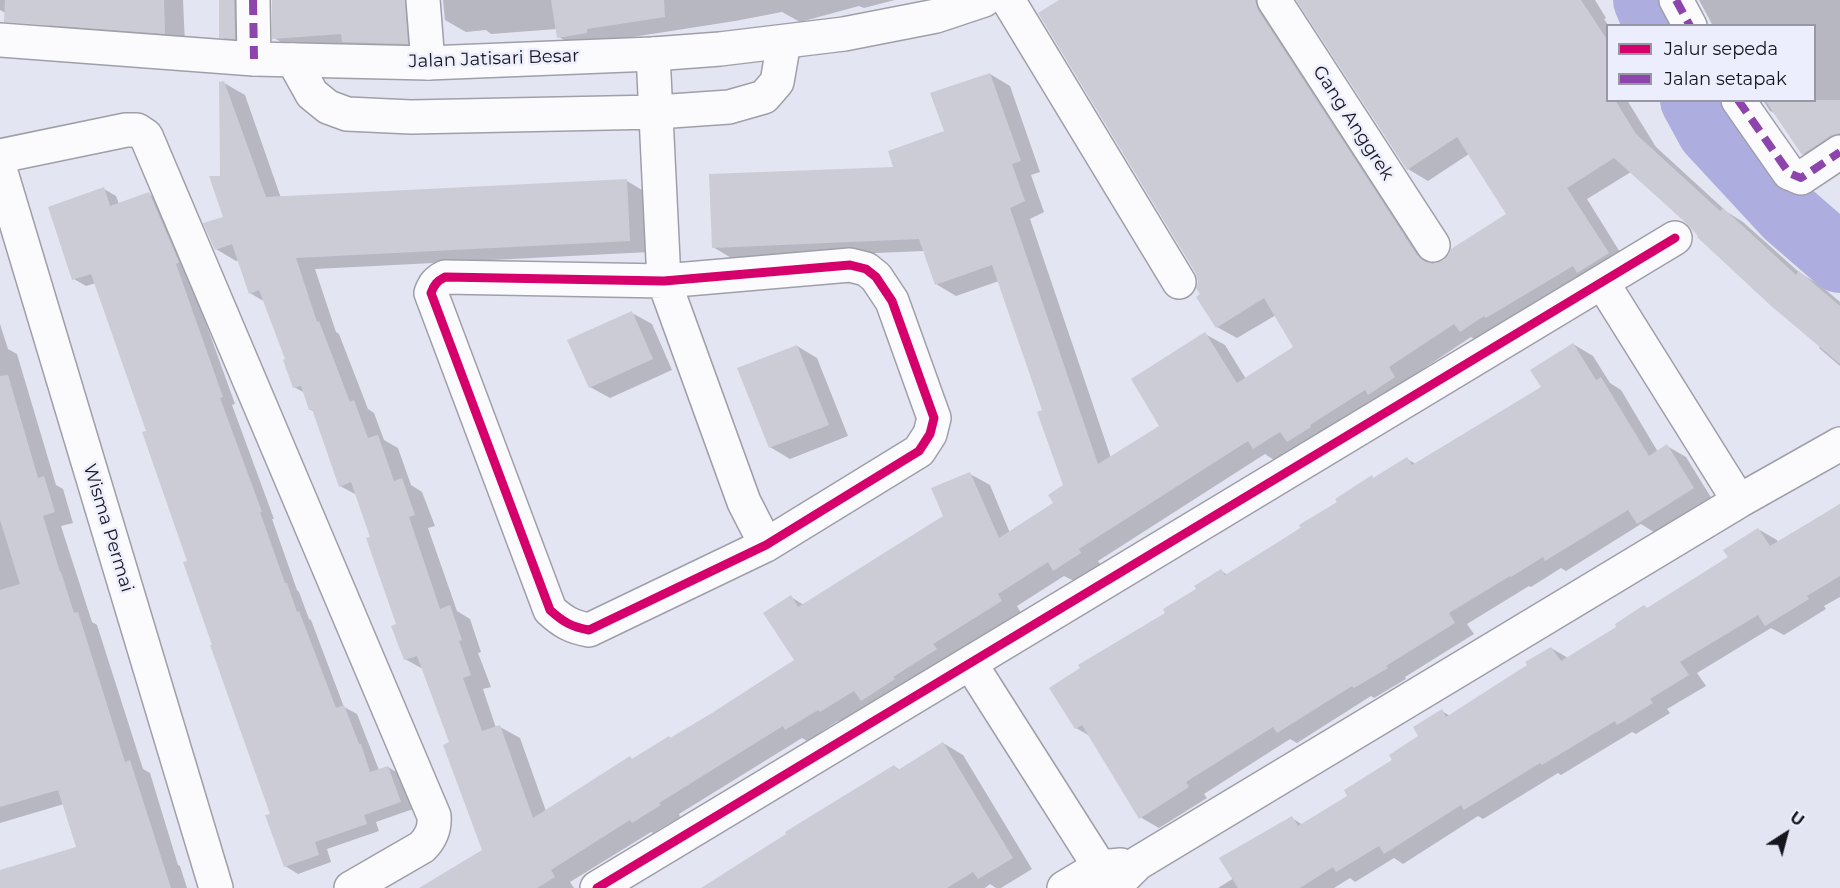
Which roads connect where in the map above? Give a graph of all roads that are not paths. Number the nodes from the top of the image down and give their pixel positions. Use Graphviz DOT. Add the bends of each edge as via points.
graph roads {
  1 [pos="253,0"];
  2 [pos="423,0"];
  3 [pos="984,0"];
  4 [pos="1008,0"];
  5 [pos="1274,0"];
  6 [pos="1676,0"];
  7 [pos="1689,24"];
  8 [pos="0,40"];
  9 [pos="784,42"];
  10 [pos="653,54"];
  11 [pos="254,59"];
  12 [pos="293,60"];
  13 [pos="428,63"];
  14 [pos="1739,102"];
  15 [pos="657,112"];
  16 [pos="1840,152"];
  17 [pos="0,156"];
  18 [pos="0,169"];
  19 [pos="1675,238"];
  20 [pos="1433,245"];
  21 [pos="664,281"];
  22 [pos="1179,282"];
  23 [pos="1602,282"];
  24 [pos="1840,444"];
  25 [pos="1739,501"];
  26 [pos="766,545"];
  27 [pos="970,663"];
  28 [pos="1108,881"];
  29 [pos="216,888"];
  30 [pos="351,888"];
  31 [pos="597,888"];
  32 [pos="1064,888"];
  1 -- 11 [label="street"];
  2 -- 13 [label="street"];
  3 -- 9 [label="street, Jalan Jatisari Besar" via="936,16"];
  4 -- 22 [label="street"];
  5 -- 20 [label="street, Gang Anggrek"];
  6 -- 7 [label="street"];
  8 -- 11 [label="street, Jalan Jatisari Besar"];
  9 -- 10 [label="street, Jalan Jatisari Besar"];
  9 -- 15 [label="street" via="777,82 764,97 729,107"];
  10 -- 13 [label="street, Jalan Jatisari Besar"];
  10 -- 15 [label="street"];
  11 -- 12 [label="street, Jalan Jatisari Besar"];
  12 -- 13 [label="street, Jalan Jatisari Besar"];
  12 -- 15 [label="street" via="312,94 347,114 411,117"];
  14 -- 16 [label="street" via="1789,173 1801,178"];
  15 -- 21 [label="street"];
  17 -- 30 [label="street" via="126,130 137,130 146,136 434,816 432,834 422,847"];
  18 -- 29 [label="street, Wisma Permai"];
  19 -- 23 [label="street"];
  21 -- 26 [label="street" via="744,502"];
  21 -- 26 [label="street" via="850,265 866,269 876,277 891,301 934,418 930,434 919,451"];
  21 -- 26 [label="street" via="445,278 435,284 431,293 550,610 562,621 589,630"];
  23 -- 25 [label="street"];
  23 -- 27 [label="street"];
  24 -- 25 [label="street"];
  25 -- 28 [label="street"];
  27 -- 28 [label="street"];
  27 -- 31 [label="street"];
  28 -- 32 [label="street"];
}
